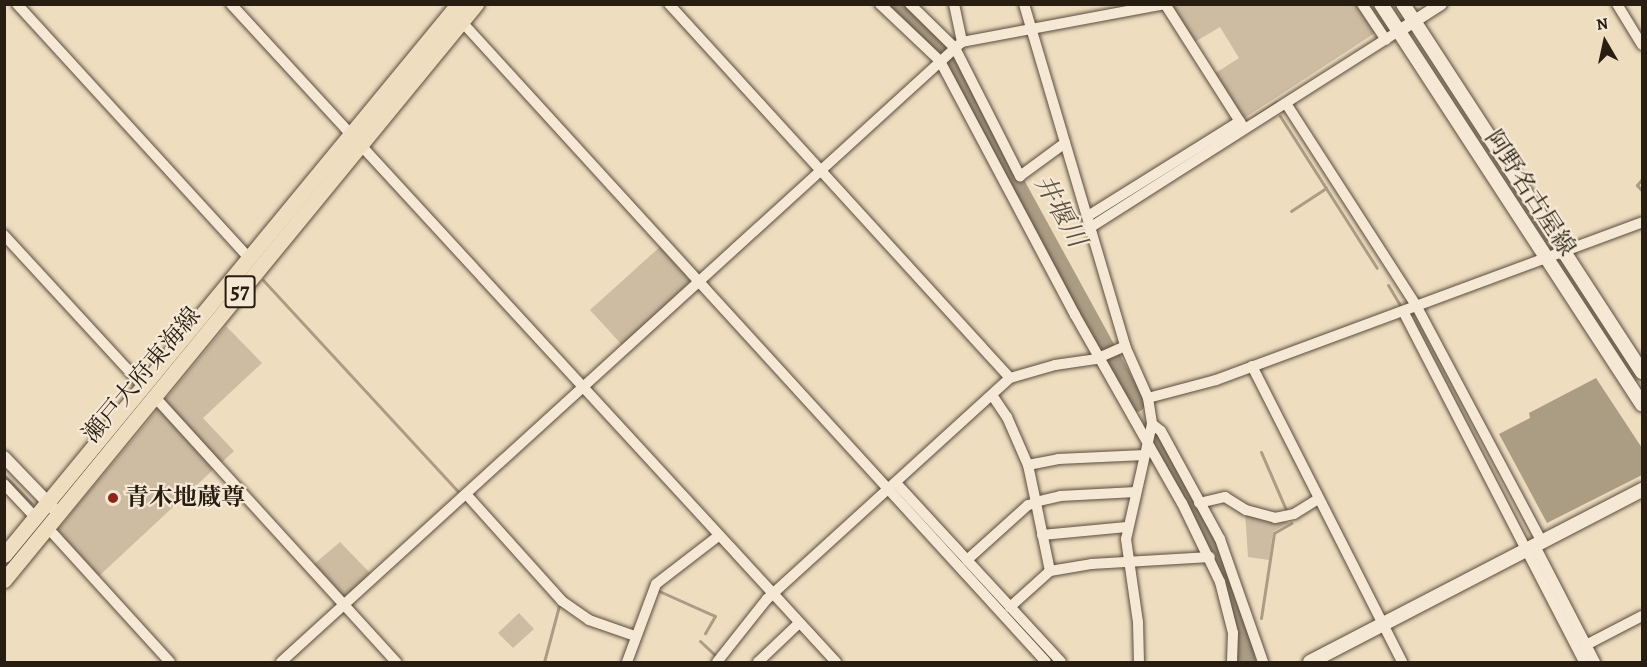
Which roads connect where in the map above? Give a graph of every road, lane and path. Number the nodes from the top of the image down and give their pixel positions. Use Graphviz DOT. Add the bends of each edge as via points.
graph roads {
  1 [pos="17,4"];
  2 [pos="231,4"];
  3 [pos="458,4"];
  4 [pos="477,4"];
  5 [pos="669,4"];
  6 [pos="880,4"];
  7 [pos="910,4"];
  8 [pos="954,4"];
  9 [pos="1024,4"];
  10 [pos="1362,4"];
  11 [pos="1381,4"];
  12 [pos="1403,4"];
  13 [pos="1441,4"];
  14 [pos="1617,4"];
  15 [pos="1165,5"];
  16 [pos="462,22"];
  17 [pos="1415,22"];
  18 [pos="1030,27"];
  19 [pos="1399,31"];
  20 [pos="1386,40"];
  21 [pos="1642,45"];
  22 [pos="956,47"];
  23 [pos="941,61"];
  24 [pos="1287,105"];
  25 [pos="1243,126"];
  26 [pos="356,141"];
  27 [pos="1065,143"];
  28 [pos="820,171"];
  29 [pos="1089,222"];
  30 [pos="1642,222"];
  31 [pos="4,235"];
  32 [pos="1564,252"];
  33 [pos="249,258"];
  34 [pos="1546,259"];
  35 [pos="698,281"];
  36 [pos="1417,307"];
  37 [pos="1403,311"];
  38 [pos="1112,352"];
  39 [pos="1252,366"];
  40 [pos="1642,372"];
  41 [pos="1010,378"];
  42 [pos="582,387"];
  43 [pos="148,390"];
  44 [pos="992,395"];
  45 [pos="1148,399"];
  46 [pos="1642,405"];
  47 [pos="1152,424"];
  48 [pos="1146,450"];
  49 [pos="4,457"];
  50 [pos="1028,465"];
  51 [pos="4,484"];
  52 [pos="892,486"];
  53 [pos="1642,490"];
  54 [pos="1136,492"];
  55 [pos="466,494"];
  56 [pos="1318,499"];
  57 [pos="1036,502"];
  58 [pos="1199,502"];
  59 [pos="52,507"];
  60 [pos="35,517"];
  61 [pos="1127,527"];
  62 [pos="48,528"];
  63 [pos="1042,535"];
  64 [pos="717,537"];
  65 [pos="1534,546"];
  66 [pos="4,555"];
  67 [pos="1210,557"];
  68 [pos="967,560"];
  69 [pos="1129,563"];
  70 [pos="1050,571"];
  71 [pos="4,580"];
  72 [pos="772,595"];
  73 [pos="344,605"];
  74 [pos="1010,607"];
  75 [pos="1642,616"];
  76 [pos="798,624"];
  77 [pos="1382,624"];
  78 [pos="635,636"];
  79 [pos="1586,645"];
  80 [pos="170,663"];
  81 [pos="281,663"];
  82 [pos="396,663"];
  83 [pos="627,663"];
  84 [pos="717,663"];
  85 [pos="758,663"];
  86 [pos="836,663"];
  87 [pos="1046,663"];
  88 [pos="1061,663"];
  89 [pos="1139,663"];
  90 [pos="1232,663"];
  91 [pos="1263,663"];
  92 [pos="1310,663"];
  93 [pos="1402,663"];
  94 [pos="1584,663"];
  95 [pos="1595,663"];
  1 -- 33 [label="street"];
  2 -- 26 [label="street"];
  3 -- 26 [label="main road, 瀬戸大府東海線 / 57"];
  4 -- 16 [label="main road, 瀬戸大府東海線 / 57"];
  5 -- 28 [label="street"];
  6 -- 23 [label="street"];
  7 -- 22 [label="street"];
  8 -- 22 [label="street"];
  9 -- 18 [label="street"];
  10 -- 20 [label="street"];
  11 -- 19 [label="main road, 阿野名古屋線"];
  12 -- 17 [label="main road, 阿野名古屋線"];
  13 -- 17 [label="street"];
  14 -- 21 [label="street"];
  15 -- 18 [label="street"];
  15 -- 25 [label="street"];
  16 -- 26 [label="main road, 瀬戸大府東海線 / 57"];
  16 -- 35 [label="street"];
  17 -- 19 [label="street"];
  17 -- 32 [label="main road, 阿野名古屋線"];
  18 -- 22 [label="street"];
  18 -- 27 [label="street"];
  19 -- 20 [label="street"];
  19 -- 34 [label="main road, 阿野名古屋線"];
  20 -- 24 [label="street"];
  22 -- 23 [label="street"];
  22 -- 27 [label="street" via="1020,176"];
  23 -- 28 [label="street"];
  23 -- 38 [label="street" via="1075,315"];
  24 -- 25 [label="street"];
  24 -- 36 [label="street"];
  25 -- 29 [label="street"];
  26 -- 33 [label="main road, 瀬戸大府東海線 / 57"];
  26 -- 42 [label="street"];
  26 -- 43 [label="main road, 瀬戸大府東海線 / 57"];
  27 -- 29 [label="street"];
  28 -- 35 [label="street"];
  28 -- 41 [label="street"];
  29 -- 38 [label="street"];
  30 -- 32 [label="street"];
  31 -- 43 [label="street"];
  32 -- 34 [label="street"];
  32 -- 40 [label="main road, 阿野名古屋線"];
  33 -- 43 [label="main road, 瀬戸大府東海線 / 57"];
  34 -- 36 [label="street"];
  34 -- 46 [label="main road, 阿野名古屋線"];
  35 -- 42 [label="street"];
  35 -- 52 [label="street"];
  36 -- 37 [label="street"];
  36 -- 65 [label="street"];
  37 -- 39 [label="street"];
  37 -- 65 [label="street"];
  38 -- 41 [label="street"];
  38 -- 45 [label="street"];
  38 -- 48 [label="street"];
  39 -- 45 [label="street"];
  39 -- 56 [label="street"];
  41 -- 44 [label="street"];
  42 -- 55 [label="street"];
  42 -- 64 [label="street"];
  43 -- 59 [label="main road, 瀬戸大府東海線 / 57"];
  43 -- 73 [label="street"];
  44 -- 50 [label="street" via="1007,417"];
  44 -- 52 [label="street"];
  45 -- 47 [label="street"];
  47 -- 48 [label="street"];
  47 -- 58 [label="street" via="1161,430"];
  48 -- 50 [label="street"];
  48 -- 54 [label="street"];
  48 -- 67 [label="street"];
  49 -- 59 [label="street"];
  50 -- 57 [label="street"];
  51 -- 60 [label="street"];
  52 -- 68 [label="street"];
  52 -- 72 [label="street"];
  52 -- 87 [label="street"];
  53 -- 65 [label="main road"];
  54 -- 57 [label="street" via="1060,496"];
  54 -- 61 [label="street"];
  55 -- 73 [label="street"];
  55 -- 78 [label="street" via="562,601 589,620"];
  56 -- 58 [label="street" via="1294,514 1275,518 1246,510 1225,497"];
  56 -- 77 [label="street"];
  57 -- 63 [label="street"];
  57 -- 68 [label="street" via="1028,504"];
  58 -- 91 [label="street" via="1225,551"];
  59 -- 60 [label="main road, 瀬戸大府東海線 / 57"];
  59 -- 62 [label="main road, 瀬戸大府東海線 / 57"];
  60 -- 66 [label="main road, 瀬戸大府東海線 / 57"];
  61 -- 63 [label="street"];
  61 -- 69 [label="street"];
  62 -- 71 [label="main road, 瀬戸大府東海線 / 57"];
  62 -- 80 [label="street"];
  63 -- 70 [label="street"];
  64 -- 72 [label="street"];
  64 -- 78 [label="street" via="656,584"];
  65 -- 77 [label="main road"];
  65 -- 79 [label="street"];
  65 -- 94 [label="street"];
  67 -- 69 [label="street"];
  67 -- 90 [label="street" via="1228,613"];
  68 -- 74 [label="street"];
  69 -- 70 [label="street"];
  69 -- 89 [label="street" via="1138,622"];
  70 -- 74 [label="street"];
  72 -- 76 [label="street"];
  72 -- 84 [label="street"];
  73 -- 81 [label="street"];
  73 -- 82 [label="street"];
  74 -- 88 [label="street"];
  75 -- 79 [label="street"];
  76 -- 85 [label="street"];
  76 -- 86 [label="street"];
  77 -- 92 [label="main road"];
  77 -- 93 [label="street"];
  78 -- 83 [label="street"];
  79 -- 95 [label="street"];
}
